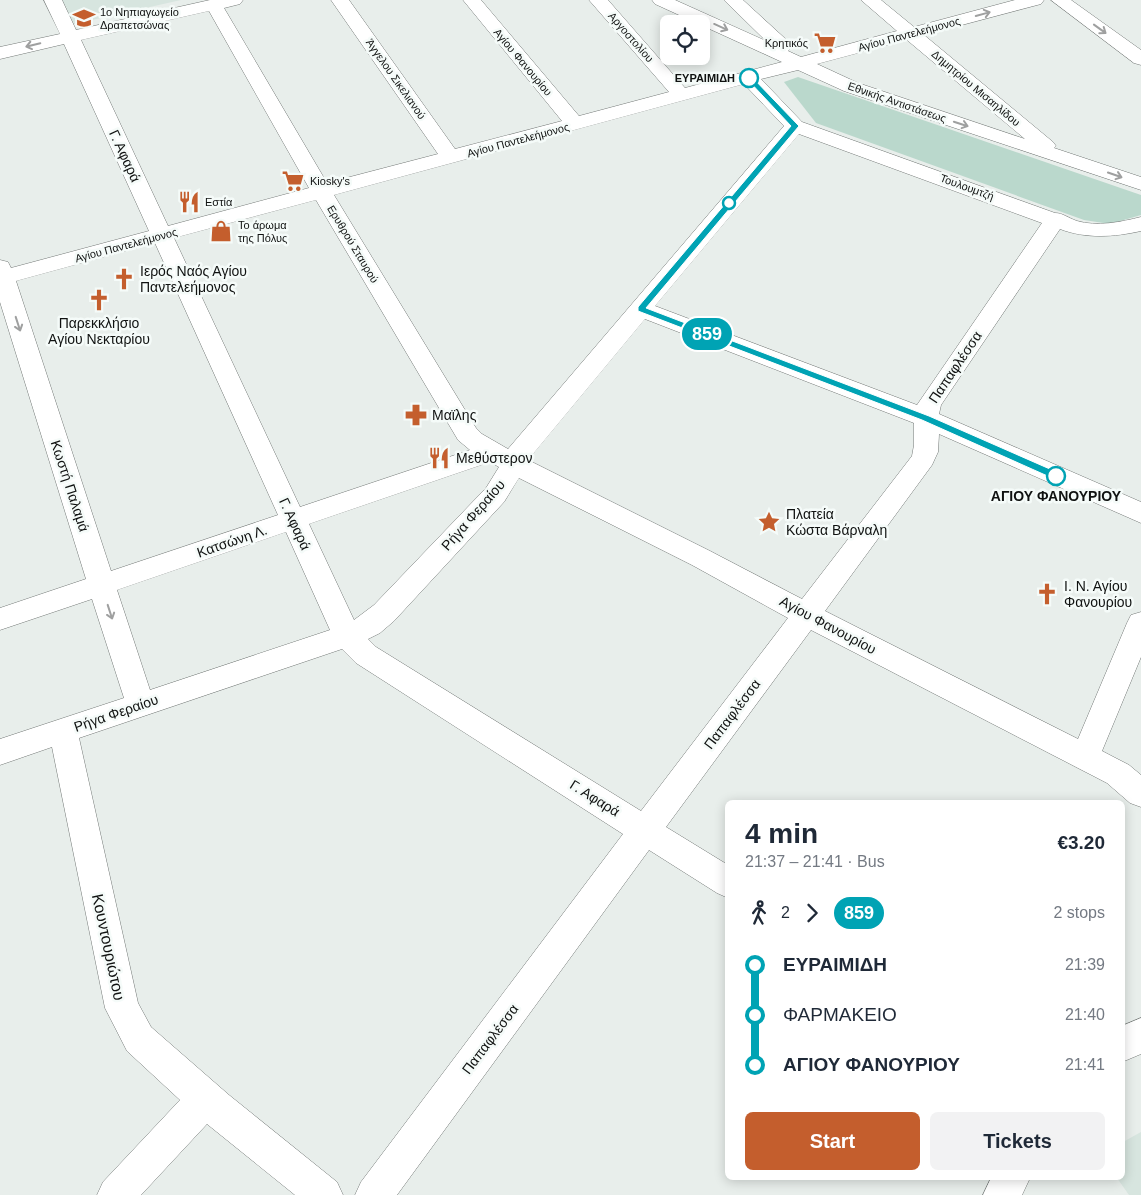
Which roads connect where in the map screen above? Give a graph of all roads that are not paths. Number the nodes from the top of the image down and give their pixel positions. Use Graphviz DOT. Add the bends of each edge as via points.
graph roads {
  1 [pos="53,0"];
  2 [pos="340,0"];
  3 [pos="472,0"];
  4 [pos="598,0"];
  5 [pos="661,0"];
  6 [pos="732,0"];
  7 [pos="870,0"];
  8 [pos="1035,0"];
  9 [pos="1060,0"];
  10 [pos="224,2"];
  11 [pos="911,34"];
  12 [pos="70,36"];
  13 [pos="1133,45"];
  14 [pos="0,53"];
  15 [pos="1141,59"];
  16 [pos="801,63"];
  17 [pos="749,78"];
  18 [pos="682,96"];
  19 [pos="575,124"];
  20 [pos="795,126"];
  21 [pos="1059,156"];
  22 [pos="451,158"];
  23 [pos="1141,184"];
  24 [pos="322,192"];
  25 [pos="1056,219"];
  26 [pos="1141,224"];
  27 [pos="162,235"];
  28 [pos="1,274"];
  29 [pos="641,309"];
  30 [pos="926,418"];
  31 [pos="502,458"];
  32 [pos="1141,513"];
  33 [pos="293,520"];
  34 [pos="102,586"];
  35 [pos="808,615"];
  36 [pos="0,619"];
  37 [pos="1141,623"];
  38 [pos="347,636"];
  39 [pos="140,704"];
  40 [pos="63,731"];
  41 [pos="0,752"];
  42 [pos="1085,757"];
  43 [pos="1141,793"];
  44 [pos="645,830"];
  45 [pos="725,881"];
  46 [pos="1141,1035"];
  47 [pos="1125,1043"];
  48 [pos="206,1098"];
  49 [pos="1010,1180"];
  50 [pos="116,1195"];
  51 [pos="324,1195"];
  52 [pos="374,1195"];
  53 [pos="1002,1195"];
  1 -- 12 [label="street, Γ. Αφαρά"];
  2 -- 22 [label="street, Άγγελου Σικελιανού"];
  3 -- 19 [label="street, Αγίου Φανουρίου"];
  4 -- 18 [label="street, Αργοστολίου"];
  5 -- 16 [label="street, Εθνικής Αντιστάσεως, one-way"];
  6 -- 16 [label="street"];
  7 -- 11 [label="street, Δημητρίου Μισαηλίδου"];
  11 -- 8 [label="street, Αγίου Παντελεήμονος, one-way"];
  9 -- 13 [label="street, one-way"];
  10 -- 12 [label="street"];
  10 -- 24 [label="street, Ερυθρού Σταυρού"];
  11 -- 16 [label="street, Αγίου Παντελεήμονος"];
  11 -- 21 [label="street, Δημητρίου Μισαηλίδου"];
  12 -- 14 [label="street, one-way"];
  12 -- 27 [label="street, Γ. Αφαρά"];
  13 -- 15 [label="street"];
  16 -- 17 [label="street, Αγίου Παντελεήμονος"];
  16 -- 21 [label="street, Εθνικής Αντιστάσεως, one-way" via="851,87"];
  17 -- 18 [label="street, Αγίου Παντελεήμονος"];
  17 -- 20 [label="street"];
  18 -- 19 [label="street, Αγίου Παντελεήμονος"];
  19 -- 22 [label="street, Αγίου Παντελεήμονος"];
  20 -- 25 [label="street, Τουλουμτζή"];
  20 -- 29 [label="street, Ρήγα Φεραίου"];
  21 -- 23 [label="street, Εθνικής Αντιστάσεως, one-way"];
  22 -- 24 [label="street, Αγίου Παντελεήμονος"];
  24 -- 27 [label="street, Αγίου Παντελεήμονος"];
  24 -- 31 [label="street, Ερυθρού Σταυρού" via="467,434"];
  25 -- 26 [label="street, Τουλουμτζή" via="1076,228 1102,230"];
  25 -- 30 [label="street, Παπαφλέσσα" via="930,403"];
  27 -- 28 [label="street, Αγίου Παντελεήμονος"];
  27 -- 33 [label="street, Γ. Αφαρά"];
  28 -- 34 [label="street, Κωστή Παλαμά, one-way"];
  29 -- 30 [label="street"];
  29 -- 31 [label="street, Ρήγα Φεραίου" via="518,454"];
  30 -- 32 [label="street"];
  30 -- 35 [label="street, Παπαφλέσσα" via="927,447 923,459"];
  31 -- 33 [label="street, Κατσώνη Λ."];
  31 -- 35 [label="street, Αγίου Φανουρίου"];
  31 -- 38 [label="street, Ρήγα Φεραίου" via="505,480 495,494 384,613 370,625"];
  33 -- 34 [label="street, Κατσώνη Λ."];
  33 -- 38 [label="street, Γ. Αφαρά"];
  34 -- 36 [label="street, Κατσώνη Λ."];
  34 -- 39 [label="street, Κωστή Παλαμά, one-way"];
  35 -- 42 [label="street, Αγίου Φανουρίου"];
  35 -- 44 [label="street, Παπαφλέσσα"];
  37 -- 42 [label="street"];
  38 -- 39 [label="street, Ρήγα Φεραίου"];
  38 -- 44 [label="street, Γ. Αφαρά" via="366,654"];
  39 -- 40 [label="street, Ρήγα Φεραίου"];
  40 -- 41 [label="street, Ρήγα Φεραίου"];
  40 -- 48 [label="street, Κουντουριώτου" via="122,1008 139,1039"];
  42 -- 43 [label="street, Αγίου Φανουρίου" via="1118,774"];
  44 -- 45 [label="street, Γ. Αφαρά"];
  44 -- 52 [label="street, Παπαφλέσσα"];
  46 -- 47 [label="street"];
  48 -- 50 [label="street"];
  48 -- 51 [label="street, Κουντουριώτου"];
  49 -- 53 [label="street"];
}
